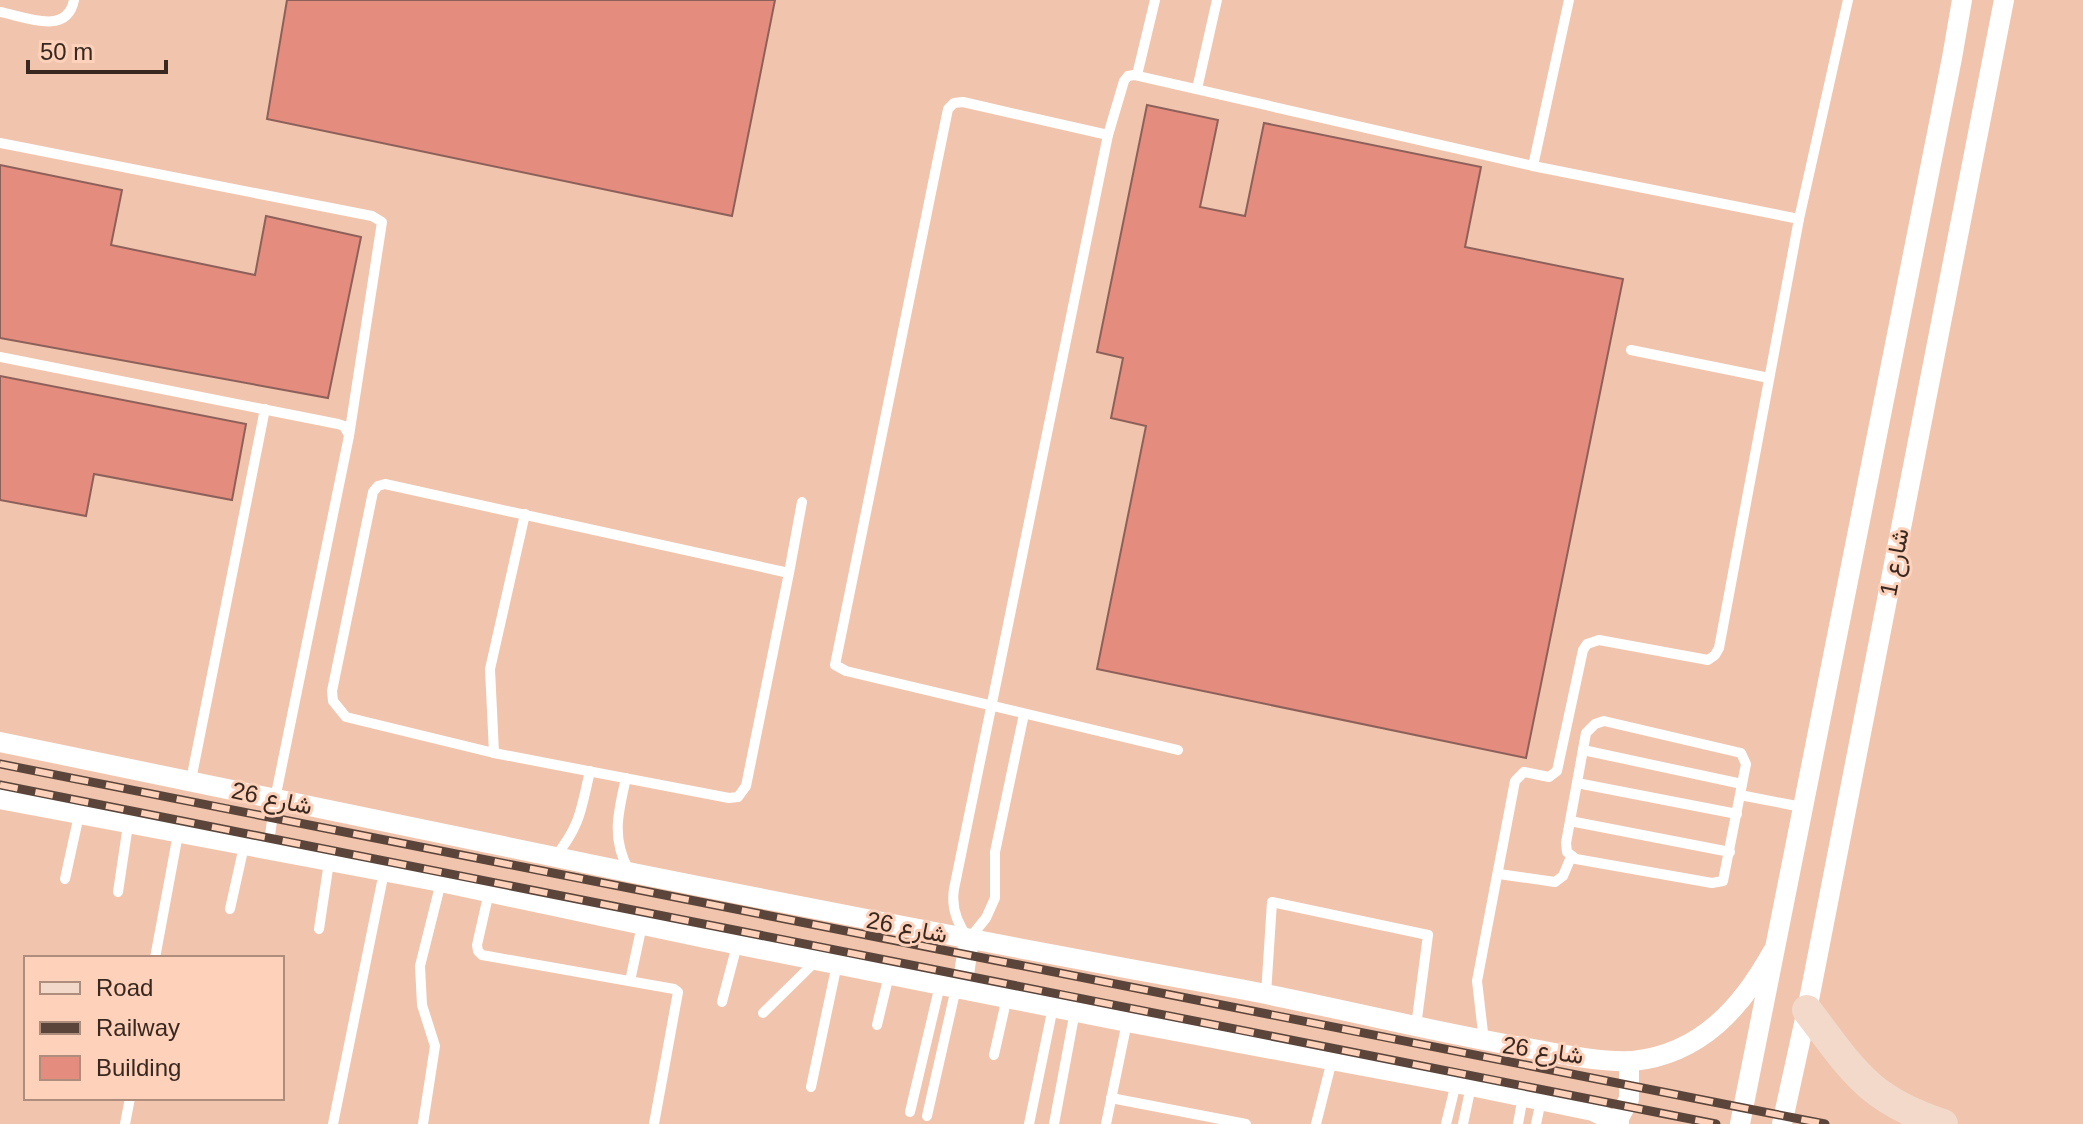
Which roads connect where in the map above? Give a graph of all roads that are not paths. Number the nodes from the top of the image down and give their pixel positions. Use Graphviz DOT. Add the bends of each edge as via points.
graph roads {
  1 [pos="74,0"];
  2 [pos="1155,0"];
  3 [pos="1217,0"];
  4 [pos="1569,0"];
  5 [pos="1848,0"];
  6 [pos="1962,0"];
  7 [pos="2004,0"];
  8 [pos="0,12"];
  9 [pos="1137,75"];
  10 [pos="1197,89"];
  11 [pos="1108,135"];
  12 [pos="0,143"];
  13 [pos="1533,166"];
  14 [pos="1799,219"];
  15 [pos="1631,350"];
  16 [pos="0,357"];
  17 [pos="1769,378"];
  18 [pos="265,409"];
  19 [pos="349,436"];
  20 [pos="802,502"];
  21 [pos="525,514"];
  22 [pos="789,573"];
  23 [pos="990,706"];
  24 [pos="1024,714"];
  25 [pos="0,742"];
  26 [pos="1178,750"];
  27 [pos="1583,750"];
  28 [pos="494,753"];
  29 [pos="590,771"];
  30 [pos="626,778"];
  31 [pos="191,780"];
  32 [pos="1577,783"];
  33 [pos="1741,790"];
  34 [pos="0,799"];
  35 [pos="275,799"];
  36 [pos="1802,807"];
  37 [pos="1737,814"];
  38 [pos="79,815"];
  39 [pos="1570,821"];
  40 [pos="128,825"];
  41 [pos="178,834"];
  42 [pos="244,846"];
  43 [pos="268,850"];
  44 [pos="1730,852"];
  45 [pos="555,857"];
  46 [pos="1571,857"];
  47 [pos="329,862"];
  48 [pos="384,872"];
  49 [pos="630,872"];
  50 [pos="1499,874"];
  51 [pos="65,879"];
  52 [pos="441,882"];
  53 [pos="118,892"];
  54 [pos="489,892"];
  55 [pos="230,909"];
  56 [pos="642,925"];
  57 [pos="319,929"];
  58 [pos="969,939"];
  59 [pos="737,945"];
  60 [pos="1773,951"];
  61 [pos="155,956"];
  62 [pos="827,962"];
  63 [pos="889,975"];
  64 [pos="630,981"];
  65 [pos="953,987"];
  66 [pos="1266,994"];
  67 [pos="1007,997"];
  68 [pos="722,1002"];
  69 [pos="1053,1007"];
  70 [pos="1807,1010"];
  71 [pos="1075,1011"];
  72 [pos="763,1013"];
  73 [pos="1127,1022"];
  74 [pos="877,1025"];
  75 [pos="1416,1026"];
  76 [pos="1484,1041"];
  77 [pos="994,1055"];
  78 [pos="1332,1060"];
  79 [pos="1629,1061"];
  80 [pos="1464,1084"];
  81 [pos="811,1087"];
  82 [pos="1111,1098"];
  83 [pos="1532,1098"];
  84 [pos="130,1100"];
  85 [pos="910,1112"];
  86 [pos="927,1116"];
  87 [pos="1592,1118"];
  88 [pos="1618,1123"];
  89 [pos="125,1124"];
  90 [pos="333,1124"];
  91 [pos="423,1124"];
  92 [pos="654,1124"];
  93 [pos="1029,1124"];
  94 [pos="1054,1124"];
  95 [pos="1106,1124"];
  96 [pos="1246,1124"];
  97 [pos="1316,1124"];
  98 [pos="1446,1124"];
  99 [pos="1463,1124"];
  100 [pos="1518,1124"];
  101 [pos="1536,1124"];
  102 [pos="1740,1124"];
  103 [pos="1782,1124"];
  104 [pos="1943,1124"];
  1 -- 8 [label="lane" via="63,21 52,23"];
  2 -- 9 [label="lane"];
  3 -- 10 [label="lane"];
  4 -- 13 [label="lane"];
  5 -- 14 [label="lane"];
  6 -- 36 [label="street, شارع 1"];
  7 -- 70 [label="street, شارع 1"];
  9 -- 10 [label="lane"];
  9 -- 11 [label="lane" via="1124,81"];
  10 -- 13 [label="lane"];
  11 -- 23 [label="lane"];
  11 -- 23 [label="lane" via="963,102 954,103 947,113 834,658 839,670"];
  12 -- 19 [label="lane" via="381,220"];
  13 -- 14 [label="lane"];
  14 -- 17 [label="lane"];
  15 -- 17 [label="lane"];
  16 -- 18 [label="lane"];
  17 -- 50 [label="lane" via="1719,648 1702,660 1599,640 1587,644 1559,767 1549,777 1524,772 1516,778"];
  18 -- 19 [label="lane" via="344,426"];
  18 -- 31 [label="lane"];
  19 -- 35 [label="lane"];
  20 -- 22 [label="lane"];
  21 -- 22 [label="lane"];
  21 -- 28 [label="lane" via="490,669"];
  21 -- 28 [label="lane" via="378,486 332,691 346,717"];
  22 -- 30 [label="lane" via="743,793 729,798"];
  23 -- 24 [label="lane"];
  23 -- 58 [label="lane" via="952,899"];
  24 -- 26 [label="lane"];
  24 -- 58 [label="lane" via="995,852 995,898"];
  25 -- 31 [label="street, شارع 26"];
  27 -- 32 [label="lane"];
  27 -- 33 [label="lane"];
  27 -- 33 [label="lane" via="1586,733 1604,721 1737,750 1746,761"];
  28 -- 29 [label="lane"];
  29 -- 30 [label="lane"];
  29 -- 45 [label="lane" via="579,821"];
  30 -- 49 [label="lane" via="616,834"];
  31 -- 35 [label="street, شارع 26"];
  32 -- 37 [label="lane"];
  32 -- 39 [label="lane"];
  33 -- 36 [label="lane"];
  33 -- 37 [label="lane"];
  34 -- 38 [label="street, شارع 26"];
  35 -- 43 [label="lane"];
  35 -- 45 [label="street, شارع 26"];
  36 -- 60 [label="street, شارع 1"];
  37 -- 44 [label="lane"];
  38 -- 40 [label="street, شارع 26"];
  38 -- 51 [label="lane"];
  39 -- 44 [label="lane"];
  39 -- 46 [label="lane" via="1566,848"];
  40 -- 41 [label="street, شارع 26"];
  40 -- 53 [label="lane"];
  41 -- 42 [label="street, شارع 26"];
  41 -- 61 [label="lane"];
  42 -- 43 [label="street, شارع 26"];
  42 -- 55 [label="lane"];
  43 -- 47 [label="street, شارع 26"];
  44 -- 46 [label="lane" via="1725,878 1716,884"];
  45 -- 49 [label="street, شارع 26"];
  46 -- 50 [label="lane" via="1555,882"];
  47 -- 48 [label="street, شارع 26"];
  47 -- 57 [label="lane"];
  48 -- 52 [label="street, شارع 26"];
  48 -- 90 [label="lane"];
  49 -- 58 [label="street, شارع 26"];
  50 -- 76 [label="lane" via="1477,981"];
  52 -- 54 [label="street, شارع 26"];
  52 -- 91 [label="lane" via="420,966 422,1005 435,1046"];
  54 -- 56 [label="street, شارع 26"];
  54 -- 64 [label="lane" via="477,945 482,955"];
  56 -- 59 [label="street, شارع 26"];
  56 -- 64 [label="lane"];
  58 -- 65 [label="street"];
  58 -- 66 [label="street, شارع 26"];
  59 -- 62 [label="street, شارع 26"];
  59 -- 68 [label="lane"];
  60 -- 79 [label="street, شارع 26" via="1744,999 1707,1032 1675,1051"];
  60 -- 102 [label="street, شارع 1"];
  62 -- 63 [label="street, شارع 26"];
  62 -- 72 [label="lane"];
  62 -- 81 [label="lane"];
  63 -- 65 [label="street, شارع 26"];
  63 -- 74 [label="lane"];
  64 -- 92 [label="lane" via="678,992"];
  65 -- 67 [label="street, شارع 26"];
  65 -- 85 [label="lane"];
  65 -- 86 [label="lane"];
  66 -- 75 [label="street, شارع 26"];
  66 -- 75 [label="lane" via="1272,902 1428,935"];
  67 -- 69 [label="street, شارع 26"];
  67 -- 77 [label="lane"];
  69 -- 71 [label="street, شارع 26"];
  69 -- 93 [label="lane"];
  70 -- 103 [label="street, شارع 1"];
  70 -- 104 [label="main road" via="1874,1091"];
  71 -- 73 [label="street, شارع 26"];
  71 -- 94 [label="lane"];
  73 -- 78 [label="street, شارع 26"];
  73 -- 82 [label="lane"];
  75 -- 76 [label="street, شارع 26"];
  76 -- 79 [label="street, شارع 26"];
  78 -- 80 [label="street, شارع 26"];
  78 -- 97 [label="lane"];
  79 -- 88 [label="street" via="1629,1099"];
  80 -- 83 [label="street, شارع 26"];
  80 -- 98 [label="lane"];
  80 -- 99 [label="lane"];
  82 -- 95 [label="lane"];
  82 -- 96 [label="lane"];
  83 -- 87 [label="street, شارع 26"];
  83 -- 100 [label="lane"];
  83 -- 101 [label="lane"];
  84 -- 89 [label="lane"];
  87 -- 88 [label="street, شارع 26"];
}
